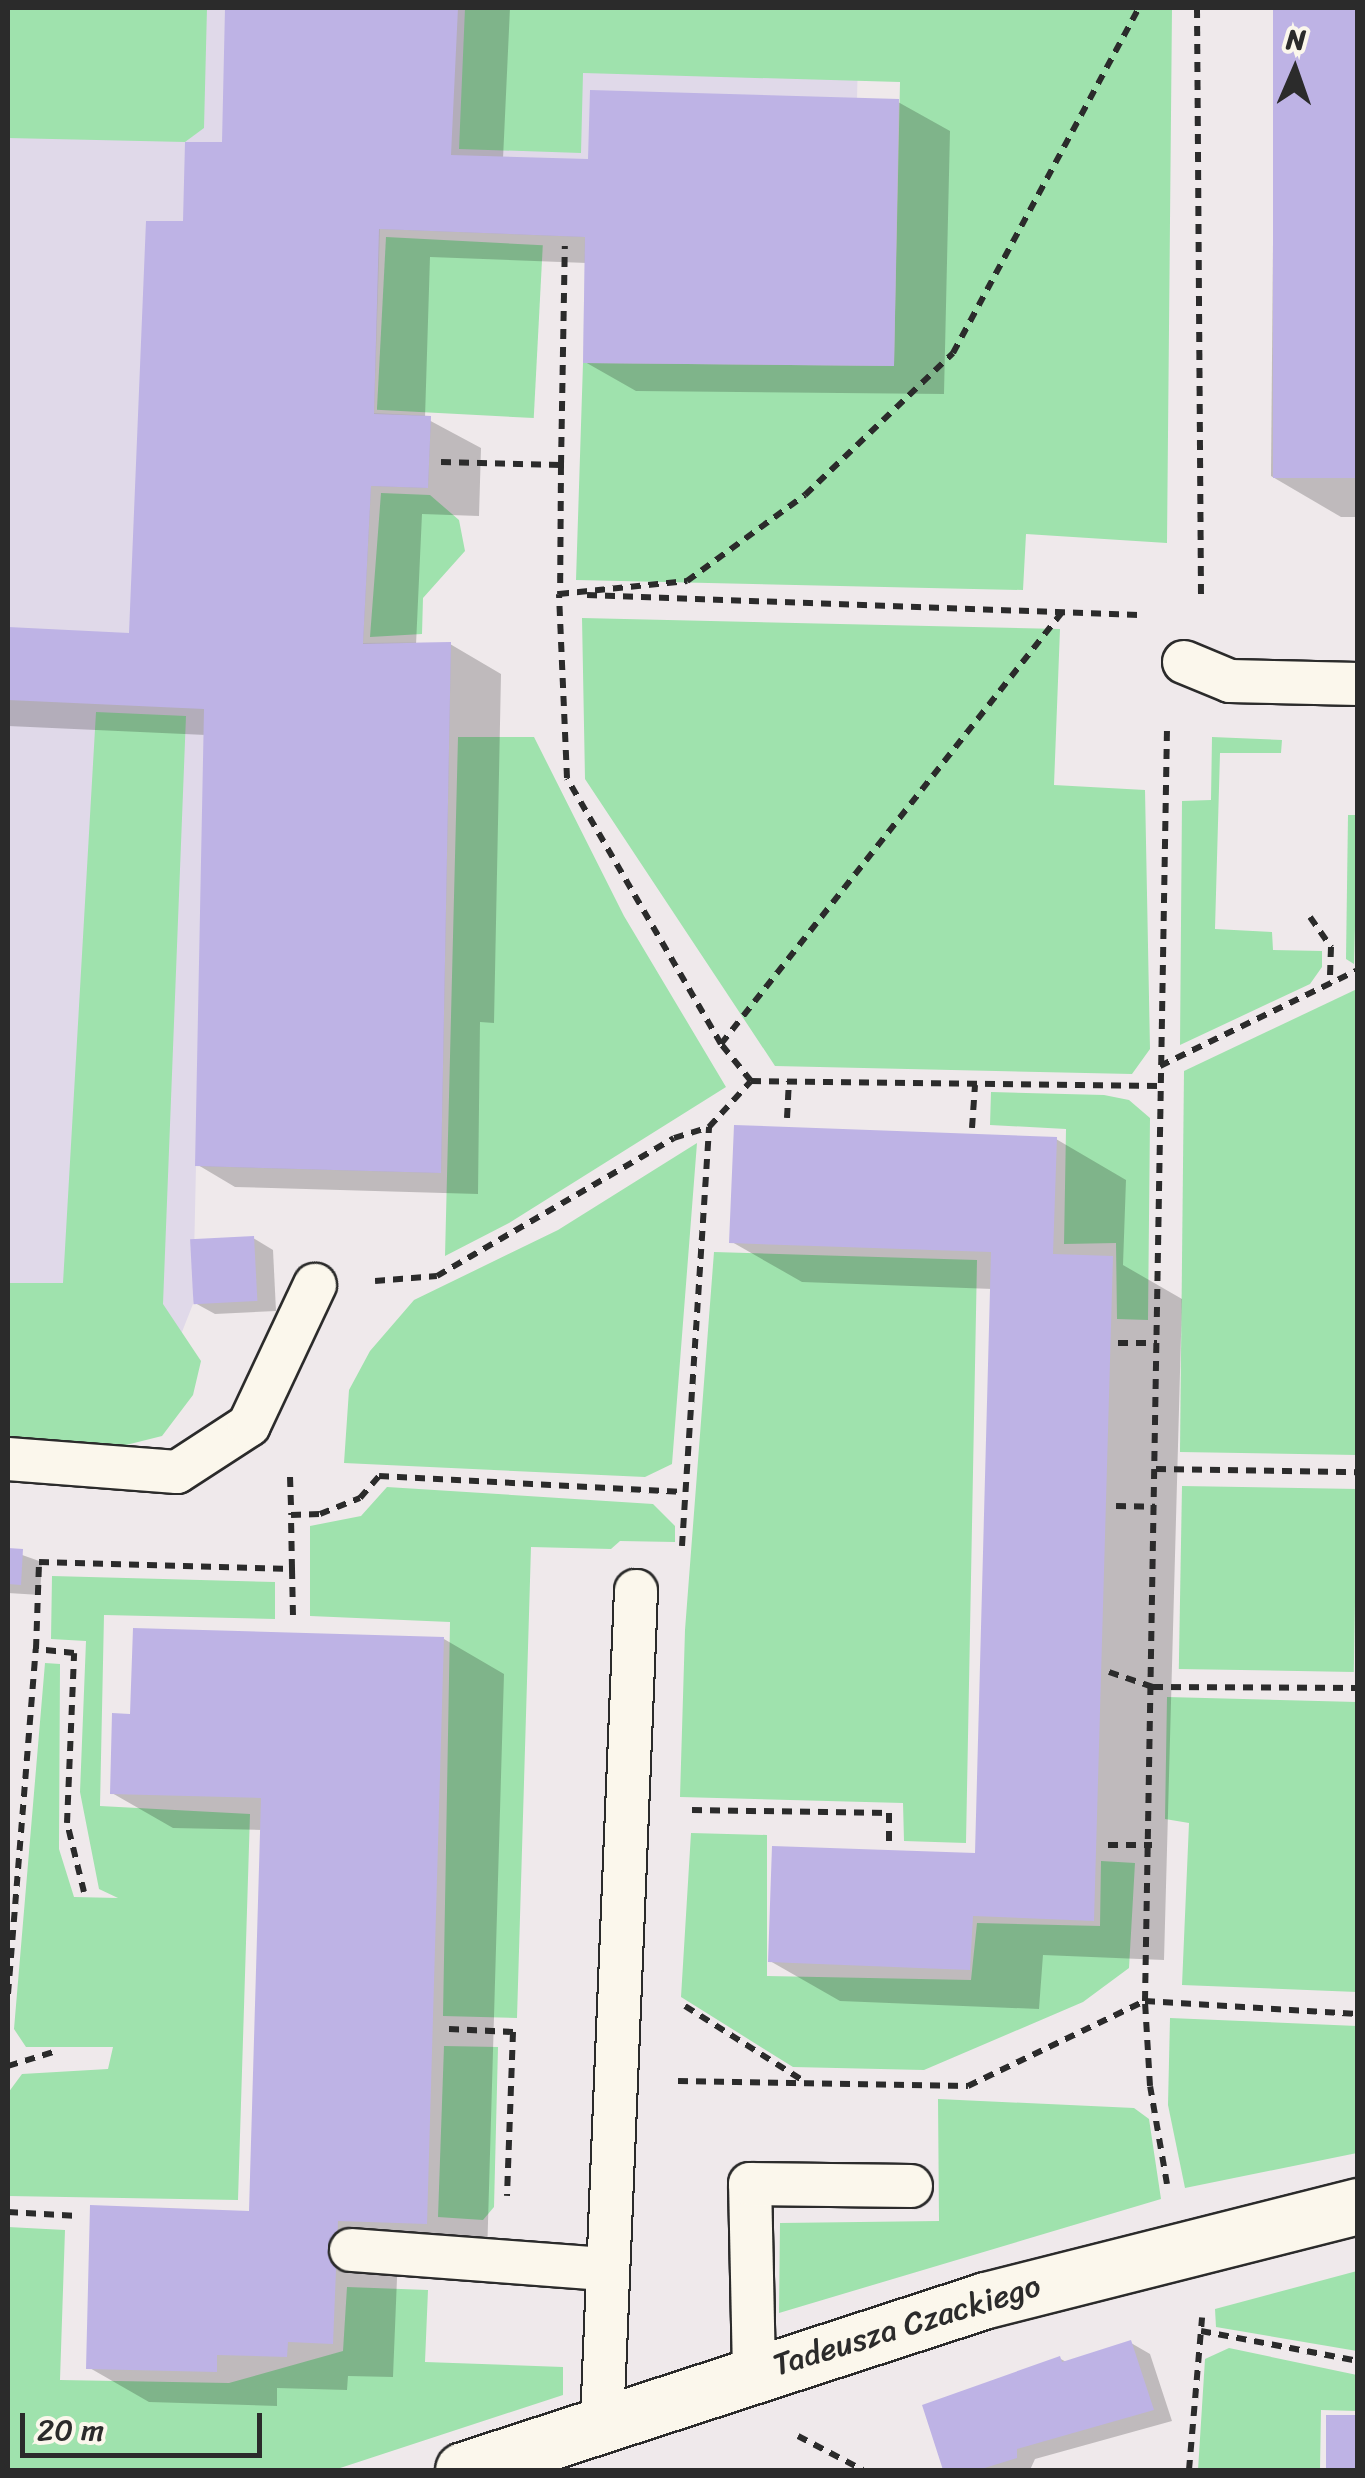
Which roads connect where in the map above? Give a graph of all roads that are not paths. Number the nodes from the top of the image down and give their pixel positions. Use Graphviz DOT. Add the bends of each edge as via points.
graph roads {
  1 [pos="1184,662"];
  2 [pos="1358,684"];
  3 [pos="315,1286"];
  4 [pos="8,1459"];
  5 [pos="636,1590"];
  6 [pos="911,2186"];
  7 [pos="1358,2206"];
  8 [pos="351,2250"];
  9 [pos="606,2269"];
  10 [pos="754,2372"];
  11 [pos="602,2424"];
  12 [pos="463,2470"];
  1 -- 2 [label="lane" via="1230,681"];
  3 -- 4 [label="lane" via="249,1425 177,1472"];
  5 -- 9 [label="lane"];
  6 -- 10 [label="lane" via="750,2184"];
  7 -- 10 [label="street, Tadeusza Czackiego" via="986,2300"];
  8 -- 9 [label="lane"];
  9 -- 11 [label="lane"];
  10 -- 11 [label="street, Tadeusza Czackiego"];
  11 -- 12 [label="street, Tadeusza Czackiego"];
}
